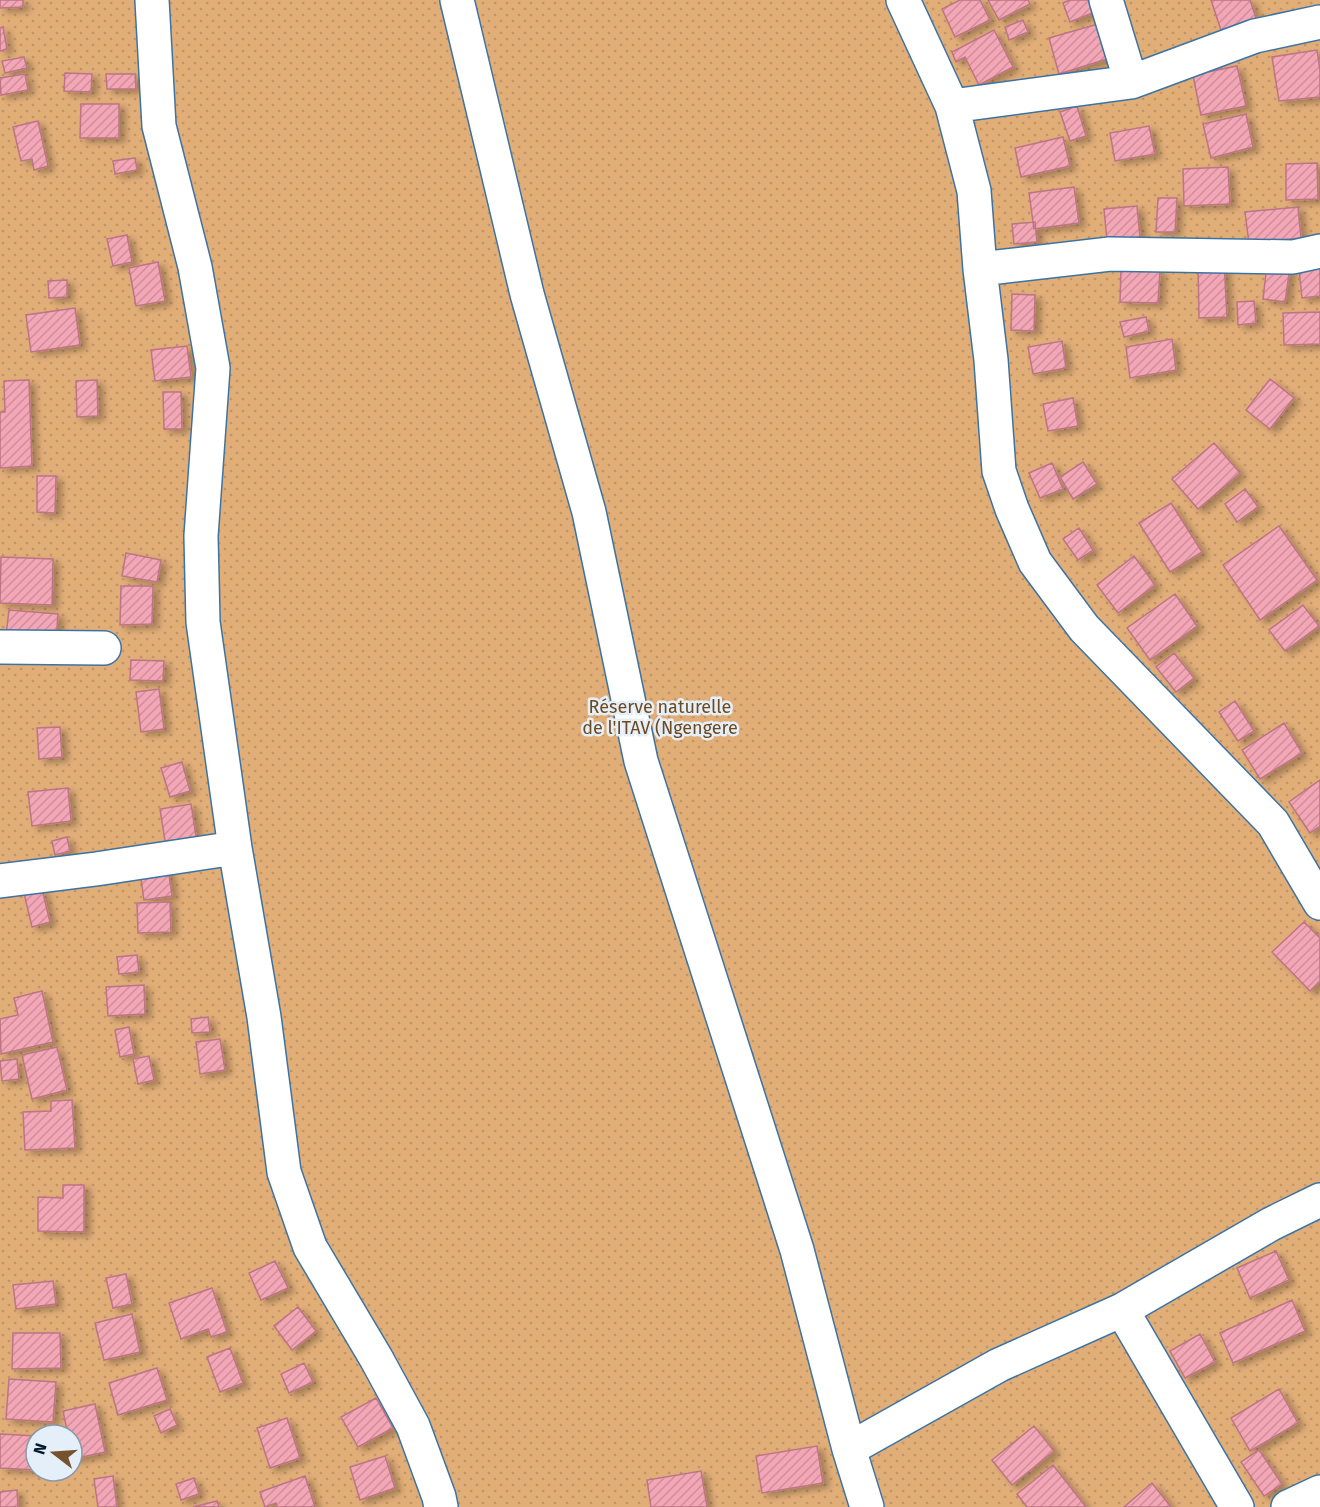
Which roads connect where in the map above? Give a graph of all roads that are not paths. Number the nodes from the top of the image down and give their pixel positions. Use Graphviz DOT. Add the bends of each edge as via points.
graph roads {
  1 [pos="152,0"];
  2 [pos="456,0"];
  3 [pos="903,0"];
  4 [pos="1106,0"];
  5 [pos="1320,22"];
  6 [pos="1131,82"];
  7 [pos="952,106"];
  8 [pos="1320,252"];
  9 [pos="980,269"];
  10 [pos="0,647"];
  11 [pos="104,648"];
  12 [pos="235,848"];
  13 [pos="0,881"];
  14 [pos="1320,903"];
  15 [pos="1320,1200"];
  16 [pos="1122,1310"];
  17 [pos="849,1449"];
  18 [pos="1320,1492"];
  19 [pos="441,1507"];
  20 [pos="867,1507"];
  21 [pos="1237,1507"];
  22 [pos="1288,1507"];
  1 -- 12 [label="street" via="159,126 195,267 213,368 201,536 203,622"];
  2 -- 17 [label="street" via="527,294 589,512 641,761 797,1250"];
  3 -- 7 [label="street"];
  4 -- 6 [label="street"];
  5 -- 6 [label="street" via="1255,36"];
  6 -- 7 [label="street"];
  7 -- 9 [label="street" via="974,191"];
  8 -- 9 [label="street" via="1293,257 1110,254"];
  9 -- 14 [label="street" via="999,471 1035,562 1084,628 1273,823"];
  10 -- 11 [label="street"];
  12 -- 13 [label="street"];
  12 -- 19 [label="street" via="264,1017 284,1172 310,1247 412,1426"];
  15 -- 16 [label="street"];
  16 -- 17 [label="street" via="999,1365"];
  16 -- 21 [label="street"];
  17 -- 20 [label="street"];
  18 -- 22 [label="street"];
}
